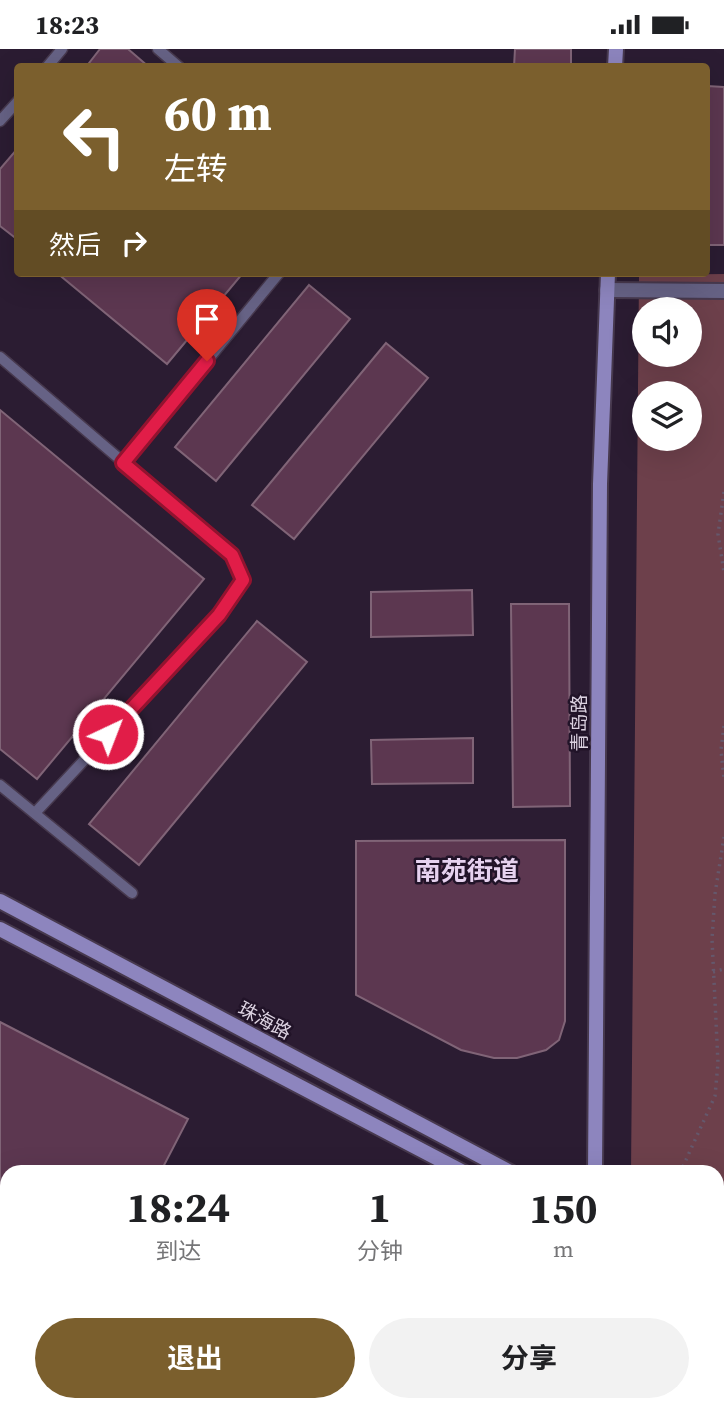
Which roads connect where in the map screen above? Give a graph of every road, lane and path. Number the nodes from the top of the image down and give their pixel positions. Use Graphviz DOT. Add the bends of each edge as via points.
graph roads {
  1 [pos="62,49"];
  2 [pos="158,49"];
  3 [pos="50,63"];
  4 [pos="174,63"];
  5 [pos="14,105"];
  6 [pos="0,121"];
  7 [pos="276,277"];
  8 [pos="608,277"];
  9 [pos="607,290"];
  10 [pos="724,291"];
  11 [pos="0,357"];
  12 [pos="123,463"];
  13 [pos="724,492"];
  14 [pos="724,572"];
  15 [pos="724,726"];
  16 [pos="724,779"];
  17 [pos="0,785"];
  18 [pos="35,813"];
  19 [pos="724,837"];
  20 [pos="132,893"];
  21 [pos="0,901"];
  22 [pos="0,929"];
  23 [pos="724,969"];
  24 [pos="713,972"];
  25 [pos="450,1165"];
  26 [pos="497,1165"];
  27 [pos="595,1165"];
  28 [pos="684,1165"];
  1 -- 3 [label="lane"];
  2 -- 4 [label="lane"];
  5 -- 6 [label="lane"];
  7 -- 12 [label="lane"];
  8 -- 9 [label="main road, 青岛路"];
  9 -- 10 [label="street"];
  9 -- 27 [label="main road, 青岛路" via="600,484"];
  11 -- 12 [label="lane"];
  12 -- 18 [label="lane" via="232,555 243,580 219,615"];
  13 -- 14 [label="path" via="718,534"];
  15 -- 16 [label="path"];
  17 -- 18 [label="lane"];
  18 -- 20 [label="lane"];
  19 -- 24 [label="path" via="715,894"];
  21 -- 26 [label="main road, 珠海路"];
  22 -- 25 [label="main road"];
  23 -- 24 [label="path"];
  24 -- 28 [label="path" via="718,1063 715,1095"];
}
